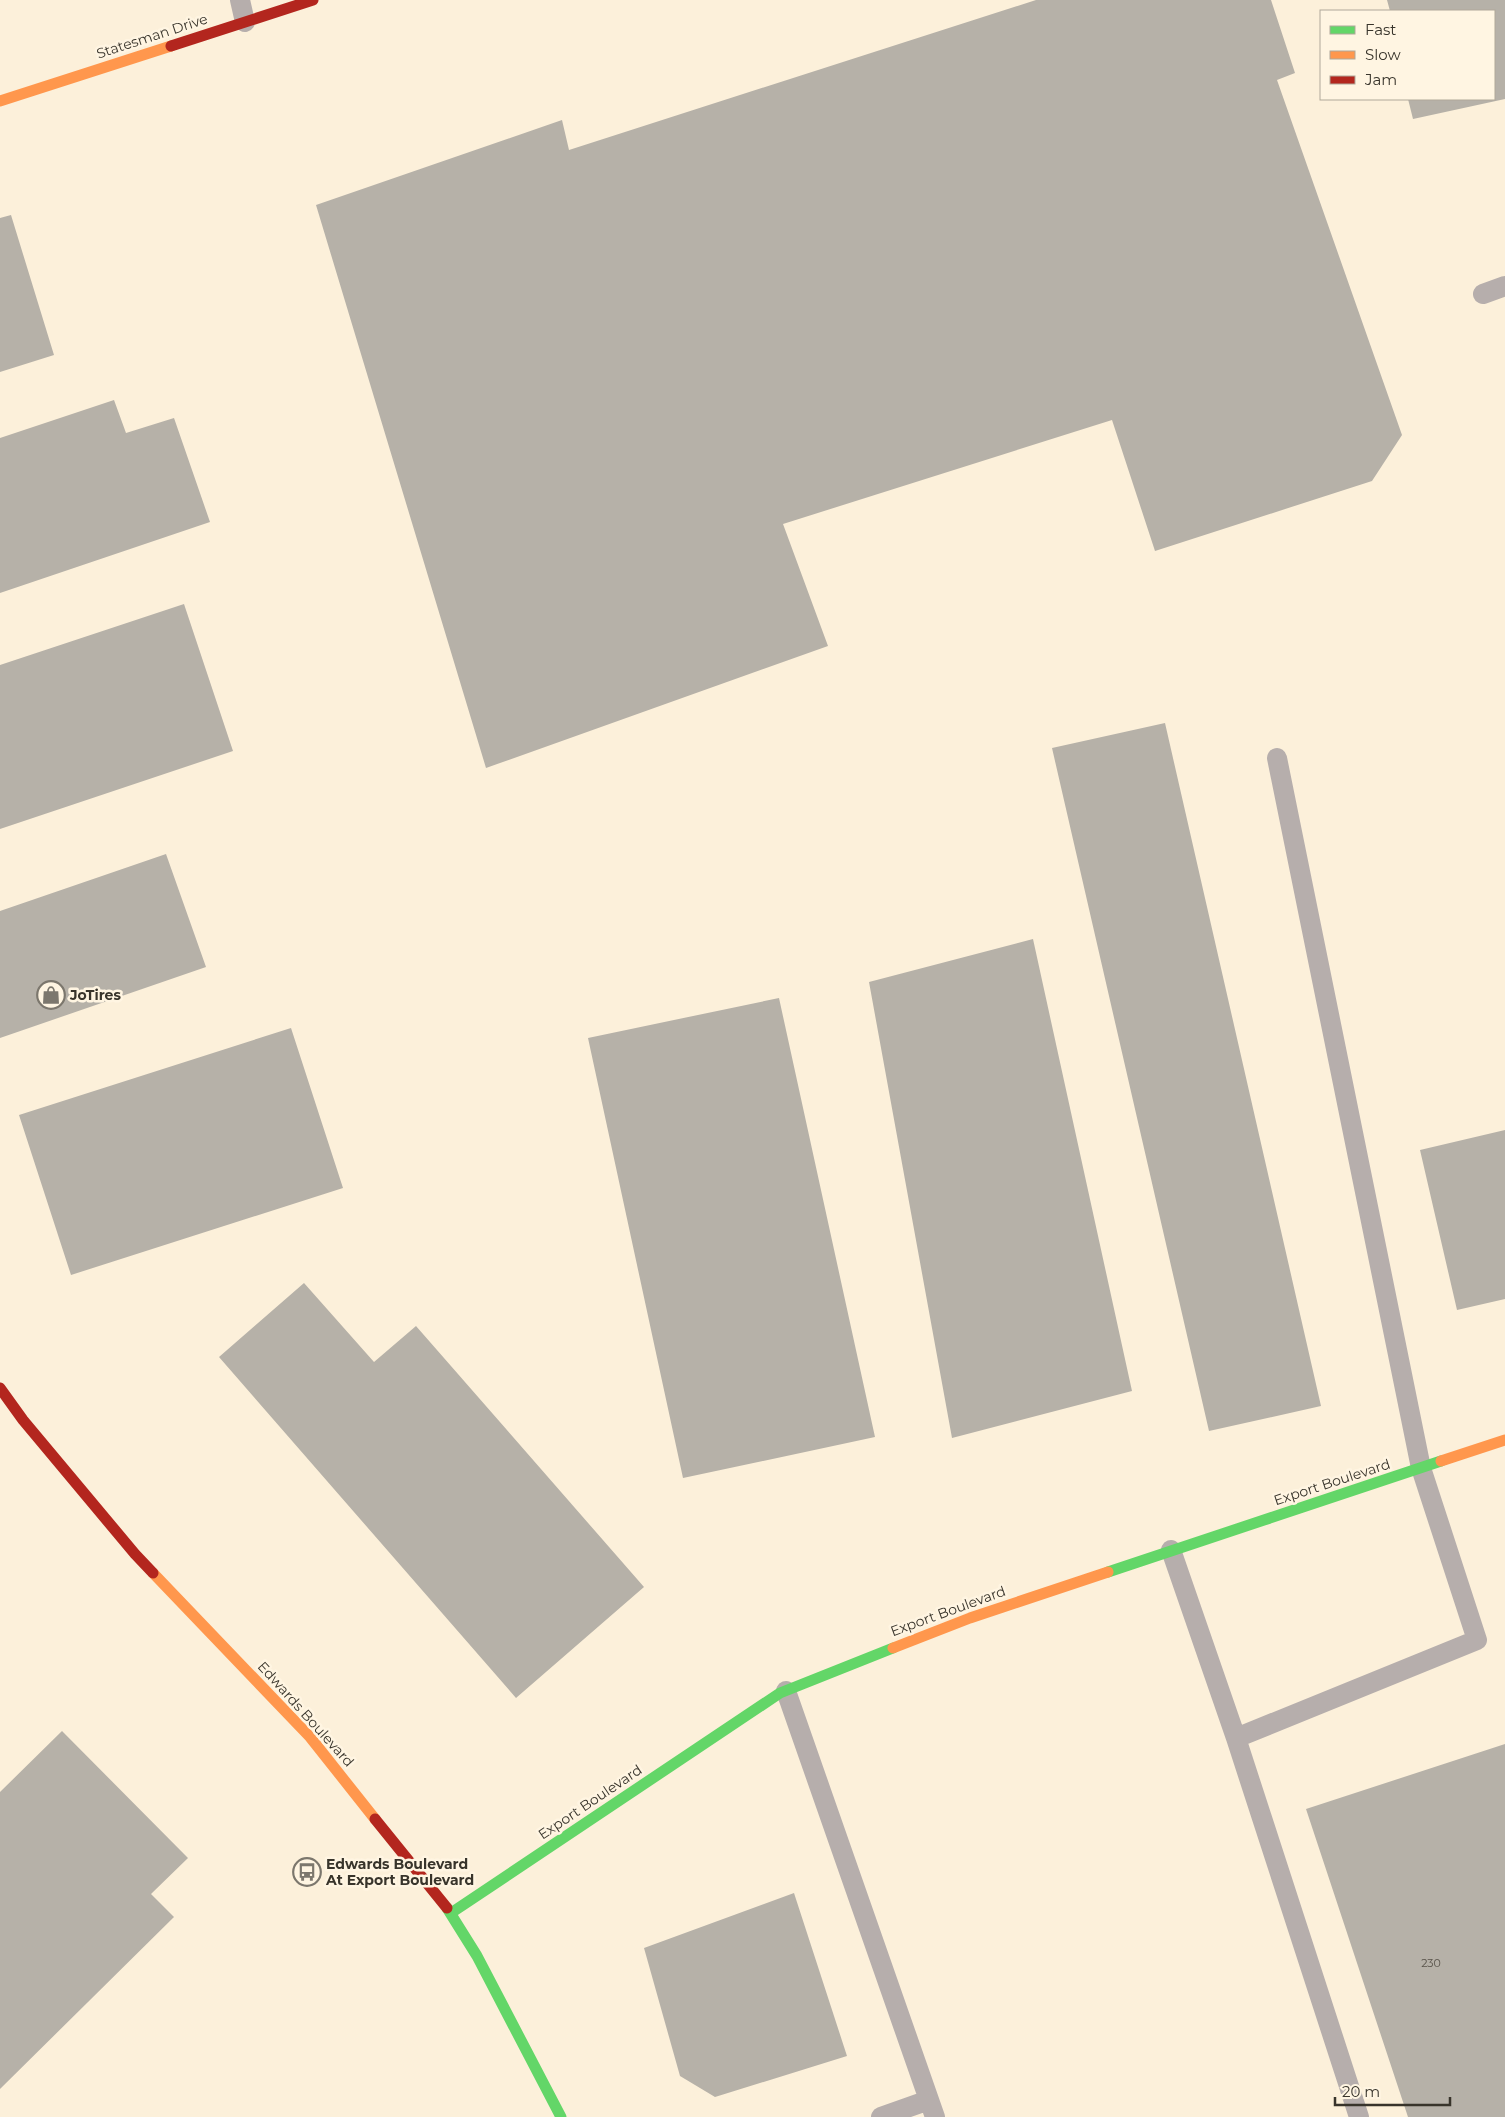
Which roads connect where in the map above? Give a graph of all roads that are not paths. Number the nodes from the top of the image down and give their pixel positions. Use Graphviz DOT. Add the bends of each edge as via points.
graph roads {
  1 [pos="240,0"];
  2 [pos="313,0"];
  3 [pos="245,22"];
  4 [pos="0,101"];
  5 [pos="1505,286"];
  6 [pos="1483,294"];
  7 [pos="1278,758"];
  8 [pos="0,1388"];
  9 [pos="1505,1440"];
  10 [pos="1421,1468"];
  11 [pos="1172,1550"];
  12 [pos="786,1691"];
  13 [pos="1236,1738"];
  14 [pos="451,1913"];
  15 [pos="932,2109"];
  16 [pos="561,2117"];
  17 [pos="881,2117"];
  18 [pos="1359,2117"];
  1 -- 3 [label="lane"];
  2 -- 3 [label="street, Statesman Drive"];
  3 -- 4 [label="street, Statesman Drive"];
  5 -- 6 [label="lane"];
  7 -- 10 [label="lane"];
  8 -- 14 [label="street, Edwards Boulevard" via="135,1554 310,1737"];
  9 -- 10 [label="street, Export Boulevard"];
  10 -- 11 [label="street, Export Boulevard"];
  10 -- 13 [label="lane" via="1477,1640"];
  11 -- 12 [label="street, Export Boulevard" via="946,1627"];
  11 -- 13 [label="lane"];
  12 -- 14 [label="street, Export Boulevard"];
  12 -- 15 [label="lane"];
  13 -- 18 [label="lane"];
  14 -- 16 [label="street, Edwards Boulevard"];
  15 -- 17 [label="lane"];
}
